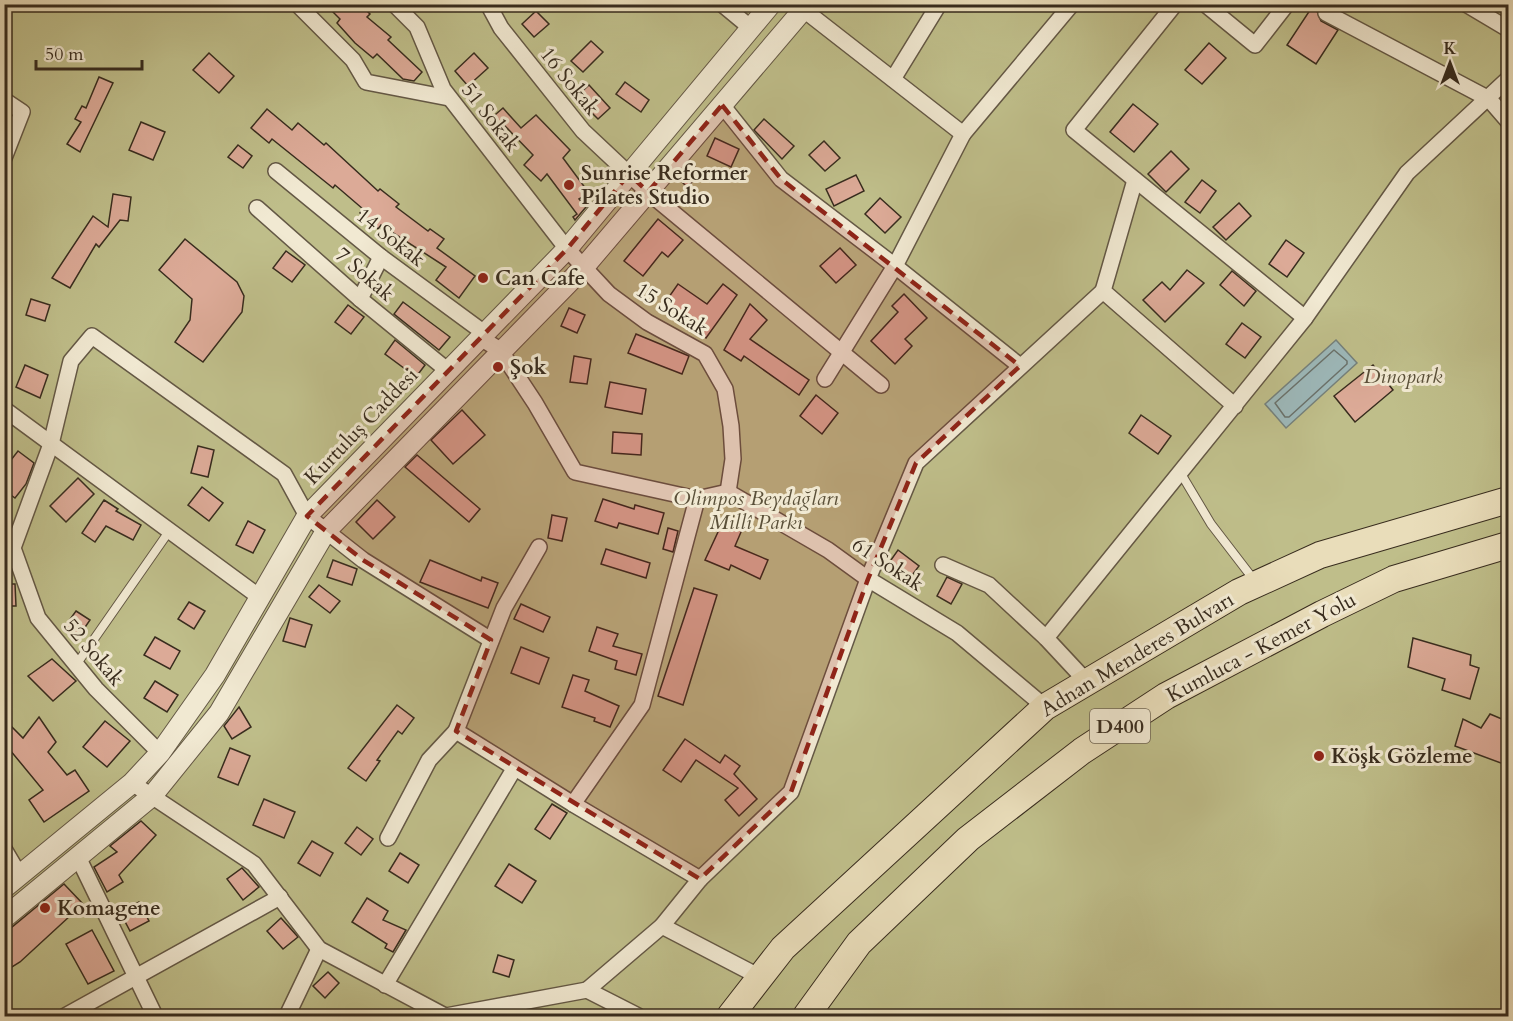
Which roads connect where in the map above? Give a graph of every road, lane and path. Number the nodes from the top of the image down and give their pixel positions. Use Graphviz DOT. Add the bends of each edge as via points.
graph roads {
  1 [pos="297,4"];
  2 [pos="394,4"];
  3 [pos="488,4"];
  4 [pos="722,4"];
  5 [pos="771,4"];
  6 [pos="939,4"];
  7 [pos="1072,4"];
  8 [pos="1175,4"];
  9 [pos="1205,4"];
  10 [pos="1287,4"];
  11 [pos="1466,4"];
  12 [pos="802,6"];
  13 [pos="1326,13"];
  14 [pos="751,28"];
  15 [pos="1509,29"];
  16 [pos="893,79"];
  17 [pos="1509,79"];
  18 [pos="449,98"];
  19 [pos="4,99"];
  20 [pos="1489,99"];
  21 [pos="722,105"];
  22 [pos="1509,121"];
  23 [pos="963,134"];
  24 [pos="4,158"];
  25 [pos="276,171"];
  26 [pos="629,174"];
  27 [pos="1135,180"];
  28 [pos="648,192"];
  29 [pos="256,208"];
  30 [pos="567,249"];
  31 [pos="381,257"];
  32 [pos="896,266"];
  33 [pos="584,267"];
  34 [pos="1104,291"];
  35 [pos="360,299"];
  36 [pos="1305,318"];
  37 [pos="481,335"];
  38 [pos="500,351"];
  39 [pos="841,353"];
  40 [pos="1020,366"];
  41 [pos="447,370"];
  42 [pos="825,379"];
  43 [pos="881,385"];
  44 [pos="1235,406"];
  45 [pos="4,409"];
  46 [pos="51,444"];
  47 [pos="1180,472"];
  48 [pos="728,492"];
  49 [pos="697,499"];
  50 [pos="1509,500"];
  51 [pos="307,516"];
  52 [pos="170,530"];
  53 [pos="326,531"];
  54 [pos="1509,545"];
  55 [pos="539,547"];
  56 [pos="12,563"];
  57 [pos="944,565"];
  58 [pos="868,579"];
  59 [pos="1257,584"];
  60 [pos="261,598"];
  61 [pos="1046,638"];
  62 [pos="491,640"];
  63 [pos="76,665"];
  64 [pos="1087,682"];
  65 [pos="1045,707"];
  66 [pos="456,731"];
  67 [pos="160,753"];
  68 [pos="513,769"];
  69 [pos="132,783"];
  70 [pos="152,796"];
  71 [pos="573,804"];
  72 [pos="388,838"];
  73 [pos="6,854"];
  74 [pos="78,857"];
  75 [pos="20,876"];
  76 [pos="700,879"];
  77 [pos="4,888"];
  78 [pos="279,897"];
  79 [pos="4,918"];
  80 [pos="662,926"];
  81 [pos="319,949"];
  82 [pos="760,977"];
  83 [pos="135,979"];
  84 [pos="385,985"];
  85 [pos="586,990"];
  86 [pos="65,1017"];
  87 [pos="155,1017"];
  88 [pos="287,1017"];
  89 [pos="446,1017"];
  90 [pos="638,1017"];
  91 [pos="730,1017"];
  92 [pos="806,1017"];
  1 -- 18 [label="street" via="353,60 366,82"];
  2 -- 18 [label="street, 51 Sokak" via="417,27"];
  3 -- 26 [label="street, 16 Sokak" via="501,28 583,131"];
  4 -- 14 [label="street"];
  5 -- 14 [label="street, Kurtuluş Caddesi"];
  6 -- 16 [label="street"];
  7 -- 23 [label="street"];
  8 -- 27 [label="street" via="1074,130"];
  9 -- 10 [label="street" via="1255,45"];
  11 -- 15 [label="street"];
  12 -- 16 [label="street"];
  12 -- 21 [label="street"];
  13 -- 20 [label="street"];
  14 -- 26 [label="street, Kurtuluş Caddesi"];
  16 -- 23 [label="street"];
  17 -- 20 [label="street"];
  18 -- 30 [label="street, 51 Sokak"];
  19 -- 24 [label="street" via="22,112"];
  20 -- 22 [label="street"];
  20 -- 36 [label="street" via="1407,172"];
  21 -- 28 [label="street"];
  21 -- 32 [label="street" via="782,179"];
  23 -- 32 [label="street"];
  25 -- 31 [label="street, 14 Sokak"];
  26 -- 28 [label="street, 16 Sokak"];
  26 -- 30 [label="street, Kurtuluş Caddesi"];
  27 -- 34 [label="street"];
  27 -- 36 [label="street"];
  28 -- 33 [label="street"];
  28 -- 39 [label="street, 16 Sokak"];
  29 -- 35 [label="street, 7 Sokak"];
  30 -- 33 [label="street, 15 Sokak"];
  30 -- 37 [label="street, Kurtuluş Caddesi"];
  31 -- 35 [label="street"];
  31 -- 37 [label="street, 14 Sokak"];
  32 -- 39 [label="street"];
  32 -- 40 [label="street"];
  33 -- 38 [label="street"];
  33 -- 48 [label="street, 15 Sokak" via="609,294 647,322 705,354 725,389 733,459"];
  34 -- 40 [label="street"];
  34 -- 44 [label="street"];
  35 -- 41 [label="street, 7 Sokak"];
  36 -- 44 [label="street"];
  37 -- 38 [label="street"];
  37 -- 41 [label="street, Kurtuluş Caddesi"];
  38 -- 49 [label="street" via="575,472"];
  38 -- 53 [label="street"];
  39 -- 42 [label="street"];
  39 -- 43 [label="street, 16 Sokak"];
  40 -- 58 [label="street" via="916,463"];
  41 -- 51 [label="street, Kurtuluş Caddesi"];
  44 -- 47 [label="street"];
  45 -- 46 [label="street"];
  46 -- 51 [label="street" via="72,361 92,336 284,474"];
  46 -- 52 [label="street"];
  46 -- 56 [label="street, 52 Sokak"];
  47 -- 59 [label="lane" via="1211,524"];
  47 -- 61 [label="street"];
  48 -- 49 [label="street"];
  48 -- 58 [label="street, 61 Sokak" via="828,550"];
  49 -- 71 [label="street" via="642,705"];
  50 -- 59 [label="highway, Adnan Menderes Bulvarı / D400" via="1320,555"];
  51 -- 53 [label="street"];
  51 -- 60 [label="street, Kurtuluş Caddesi"];
  52 -- 60 [label="street"];
  52 -- 63 [label="lane"];
  53 -- 62 [label="street" via="363,560"];
  53 -- 70 [label="street" via="219,712"];
  54 -- 92 [label="highway, Kumluca - Kemer Yolu / D400" via="1394,579 1166,696 1082,751 968,839 859,943"];
  55 -- 62 [label="street" via="504,608"];
  56 -- 63 [label="street, 52 Sokak" via="38,618"];
  57 -- 61 [label="street" via="989,585"];
  58 -- 65 [label="street, 61 Sokak" via="957,633"];
  58 -- 76 [label="street" via="791,792"];
  59 -- 64 [label="highway, Adnan Menderes Bulvarı / D400"];
  60 -- 67 [label="street, Kurtuluş Caddesi" via="215,675"];
  61 -- 64 [label="street"];
  62 -- 66 [label="street"];
  63 -- 67 [label="street, 52 Sokak"];
  64 -- 65 [label="highway, Adnan Menderes Bulvarı / D400"];
  65 -- 82 [label="highway, Adnan Menderes Bulvarı / D400" via="783,948"];
  66 -- 68 [label="street"];
  66 -- 72 [label="street" via="429,760"];
  67 -- 69 [label="street, Kurtuluş Caddesi"];
  68 -- 71 [label="street"];
  68 -- 84 [label="street"];
  69 -- 70 [label="street"];
  69 -- 75 [label="street, Kurtuluş Caddesi"];
  70 -- 74 [label="street"];
  70 -- 78 [label="street" via="254,864"];
  71 -- 76 [label="street"];
  73 -- 75 [label="street"];
  74 -- 79 [label="street"];
  74 -- 83 [label="street"];
  75 -- 77 [label="street, Kurtuluş Caddesi"];
  76 -- 80 [label="street"];
  78 -- 81 [label="street"];
  78 -- 83 [label="street"];
  80 -- 82 [label="street"];
  80 -- 85 [label="street"];
  81 -- 84 [label="street"];
  81 -- 88 [label="street"];
  82 -- 91 [label="highway, Adnan Menderes Bulvarı / D400"];
  83 -- 86 [label="street"];
  83 -- 87 [label="street"];
  84 -- 89 [label="street"];
  85 -- 89 [label="street"];
  85 -- 90 [label="street"];
}
